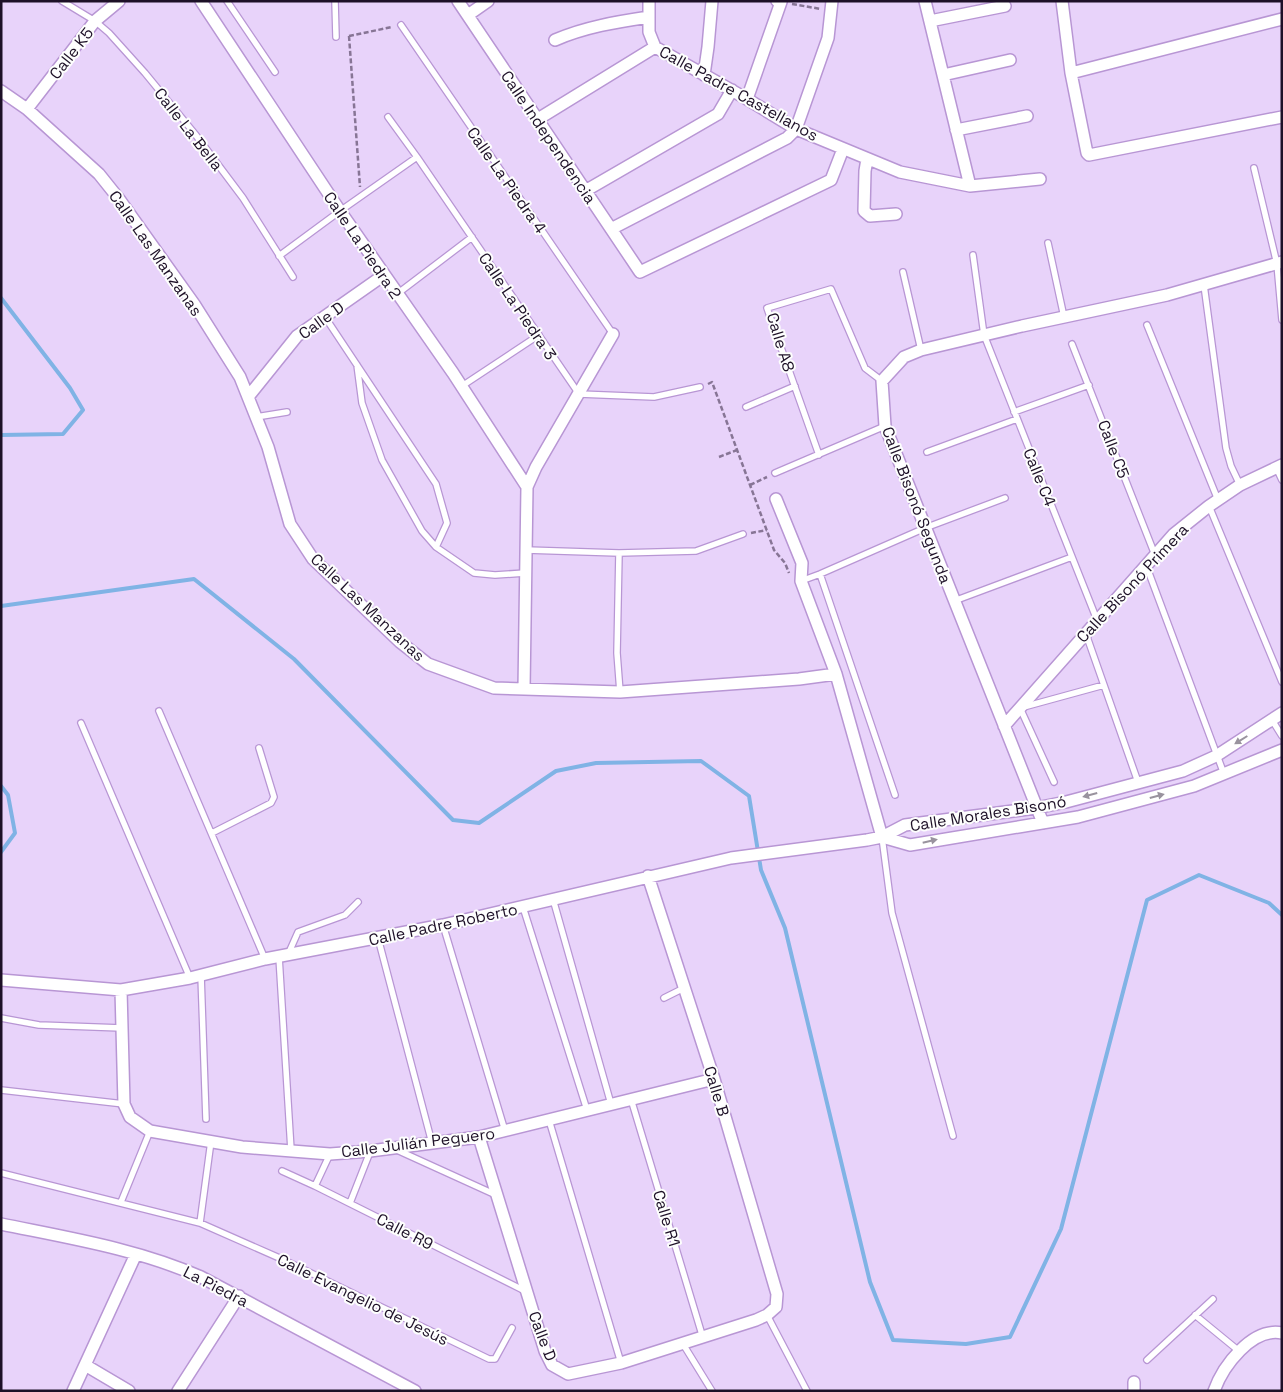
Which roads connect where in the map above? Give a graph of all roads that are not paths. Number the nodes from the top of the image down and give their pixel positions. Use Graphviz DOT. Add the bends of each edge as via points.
graph roads {
  1 [pos="62,1"];
  2 [pos="76,1"];
  3 [pos="119,1"];
  4 [pos="201,1"];
  5 [pos="227,1"];
  6 [pos="335,1"];
  7 [pos="458,1"];
  8 [pos="488,1"];
  9 [pos="649,1"];
  10 [pos="712,1"];
  11 [pos="925,1"];
  12 [pos="1062,1"];
  13 [pos="779,2"];
  14 [pos="70,6"];
  15 [pos="832,6"];
  16 [pos="1005,6"];
  17 [pos="468,15"];
  18 [pos="649,18"];
  19 [pos="1282,19"];
  20 [pos="95,21"];
  21 [pos="930,21"];
  22 [pos="401,25"];
  23 [pos="336,37"];
  24 [pos="555,40"];
  25 [pos="654,47"];
  26 [pos="1010,60"];
  27 [pos="275,72"];
  28 [pos="1071,73"];
  29 [pos="704,74"];
  30 [pos="943,75"];
  31 [pos="732,90"];
  32 [pos="1,92"];
  33 [pos="747,99"];
  34 [pos="27,109"];
  35 [pos="1027,116"];
  36 [pos="388,117"];
  37 [pos="1282,117"];
  38 [pos="538,119"];
  39 [pos="796,129"];
  40 [pos="956,130"];
  41 [pos="843,149"];
  42 [pos="417,157"];
  43 [pos="867,159"];
  44 [pos="1254,168"];
  45 [pos="1040,179"];
  46 [pos="970,186"];
  47 [pos="584,191"];
  48 [pos="340,211"];
  49 [pos="896,214"];
  50 [pos="611,229"];
  51 [pos="472,237"];
  52 [pos="1048,244"];
  53 [pos="973,255"];
  54 [pos="280,256"];
  55 [pos="1280,263"];
  56 [pos="903,272"];
  57 [pos="384,274"];
  58 [pos="293,277"];
  59 [pos="1204,284"];
  60 [pos="397,294"];
  61 [pos="325,317"];
  62 [pos="1064,317"];
  63 [pos="1282,320"];
  64 [pos="1147,325"];
  65 [pos="613,334"];
  66 [pos="539,335"];
  67 [pos="984,335"];
  68 [pos="1072,344"];
  69 [pos="921,350"];
  70 [pos="357,365"];
  71 [pos="882,381"];
  72 [pos="1089,385"];
  73 [pos="462,386"];
  74 [pos="795,386"];
  75 [pos="700,387"];
  76 [pos="579,394"];
  77 [pos="248,397"];
  78 [pos="746,407"];
  79 [pos="287,412"];
  80 [pos="1014,412"];
  81 [pos="256,417"];
  82 [pos="1017,419"];
  83 [pos="885,426"];
  84 [pos="927,452"];
  85 [pos="819,454"];
  86 [pos="1279,466"];
  87 [pos="776,474"];
  88 [pos="1282,480"];
  89 [pos="1240,485"];
  90 [pos="527,486"];
  91 [pos="1005,498"];
  92 [pos="776,499"];
  93 [pos="1213,503"];
  94 [pos="926,528"];
  95 [pos="743,534"];
  96 [pos="436,547"];
  97 [pos="525,550"];
  98 [pos="619,553"];
  99 [pos="1155,555"];
  100 [pos="1072,557"];
  101 [pos="1146,565"];
  102 [pos="525,573"];
  103 [pos="820,574"];
  104 [pos="796,581"];
  105 [pos="954,601"];
  106 [pos="1097,620"];
  107 [pos="1086,632"];
  108 [pos="836,674"];
  109 [pos="1282,682"];
  110 [pos="1104,685"];
  111 [pos="524,689"];
  112 [pos="620,692"];
  113 [pos="1020,708"];
  114 [pos="159,711"];
  115 [pos="1282,713"];
  116 [pos="1272,720"];
  117 [pos="81,723"];
  118 [pos="1004,726"];
  119 [pos="1282,736"];
  120 [pos="259,748"];
  121 [pos="1282,750"];
  122 [pos="1216,756"];
  123 [pos="1224,774"];
  124 [pos="1054,782"];
  125 [pos="1138,782"];
  126 [pos="895,795"];
  127 [pos="1036,808"];
  128 [pos="1043,823"];
  129 [pos="212,833"];
  130 [pos="882,837"];
  131 [pos="648,876"];
  132 [pos="553,899"];
  133 [pos="358,902"];
  134 [pos="523,907"];
  135 [pos="443,925"];
  136 [pos="378,938"];
  137 [pos="291,954"];
  138 [pos="279,956"];
  139 [pos="265,959"];
  140 [pos="195,977"];
  141 [pos="1,980"];
  142 [pos="684,988"];
  143 [pos="121,990"];
  144 [pos="664,998"];
  145 [pos="1,1018"];
  146 [pos="122,1028"];
  147 [pos="714,1079"];
  148 [pos="1,1090"];
  149 [pos="631,1099"];
  150 [pos="124,1104"];
  151 [pos="611,1104"];
  152 [pos="587,1110"];
  153 [pos="206,1119"];
  154 [pos="549,1120"];
  155 [pos="150,1131"];
  156 [pos="505,1131"];
  157 [pos="953,1136"];
  158 [pos="479,1137"];
  159 [pos="211,1142"];
  160 [pos="432,1143"];
  161 [pos="393,1148"];
  162 [pos="291,1150"];
  163 [pos="370,1152"];
  164 [pos="330,1154"];
  165 [pos="282,1171"];
  166 [pos="1,1173"];
  167 [pos="315,1186"];
  168 [pos="497,1195"];
  169 [pos="121,1202"];
  170 [pos="350,1203"];
  171 [pos="200,1222"];
  172 [pos="1,1224"];
  173 [pos="136,1254"];
  174 [pos="527,1292"];
  175 [pos="238,1296"];
  176 [pos="1213,1299"];
  177 [pos="771,1311"];
  178 [pos="1195,1315"];
  179 [pos="512,1328"];
  180 [pos="1282,1333"];
  181 [pos="703,1338"];
  182 [pos="683,1344"];
  183 [pos="1240,1352"];
  184 [pos="1147,1360"];
  185 [pos="621,1363"];
  186 [pos="85,1365"];
  187 [pos="410,1390"];
  188 [pos="73,1391"];
  189 [pos="129,1391"];
  190 [pos="178,1391"];
  191 [pos="712,1391"];
  192 [pos="807,1391"];
  193 [pos="1214,1391"];
  1 -- 14 [label="lane, Calle La Bella"];
  2 -- 14 [label="lane"];
  3 -- 20 [label="street, Calle K5"];
  4 -- 48 [label="street, Calle La Piedra 2"];
  5 -- 27 [label="lane"];
  6 -- 23 [label="lane"];
  7 -- 17 [label="street, Calle Independencia"];
  8 -- 17 [label="street"];
  9 -- 18 [label="street, Calle Padre Castellanos"];
  10 -- 29 [label="street"];
  11 -- 21 [label="street"];
  12 -- 28 [label="street"];
  13 -- 33 [label="street"];
  14 -- 20 [label="lane, Calle La Bella"];
  15 -- 39 [label="street" via="828,38"];
  16 -- 21 [label="street"];
  17 -- 38 [label="street, Calle Independencia"];
  18 -- 24 [label="street" via="575,31"];
  18 -- 25 [label="street, Calle Padre Castellanos"];
  19 -- 28 [label="street"];
  20 -- 34 [label="street, Calle K5"];
  20 -- 54 [label="lane, Calle La Bella" via="109,33 195,134"];
  21 -- 30 [label="street"];
  22 -- 65 [label="lane, Calle La Piedra 4"];
  25 -- 29 [label="street, Calle Padre Castellanos"];
  25 -- 38 [label="street"];
  26 -- 30 [label="street"];
  28 -- 37 [label="street" via="1089,155"];
  29 -- 31 [label="street, Calle Padre Castellanos"];
  30 -- 40 [label="street"];
  31 -- 33 [label="street, Calle Padre Castellanos"];
  31 -- 47 [label="street" via="718,114"];
  32 -- 34 [label="street, Calle Las Manzanas"];
  33 -- 39 [label="street, Calle Padre Castellanos"];
  34 -- 77 [label="street, Calle Las Manzanas" via="99,174 119,199 194,304 240,377"];
  35 -- 40 [label="street"];
  36 -- 42 [label="lane, Calle La Piedra 3"];
  38 -- 47 [label="street, Calle Independencia"];
  39 -- 41 [label="street, Calle Padre Castellanos"];
  39 -- 50 [label="street" via="787,138"];
  40 -- 46 [label="street"];
  41 -- 43 [label="street, Calle Padre Castellanos"];
  41 -- 50 [label="street, Calle Independencia" via="831,180 640,272"];
  42 -- 48 [label="lane"];
  42 -- 51 [label="lane, Calle La Piedra 3"];
  43 -- 46 [label="street, Calle Padre Castellanos" via="900,172"];
  43 -- 49 [label="street" via="864,211 870,216"];
  44 -- 55 [label="lane"];
  45 -- 46 [label="street, Calle Padre Castellanos"];
  47 -- 50 [label="street, Calle Independencia"];
  48 -- 54 [label="lane"];
  48 -- 57 [label="street, Calle La Piedra 2"];
  51 -- 60 [label="lane"];
  51 -- 66 [label="lane, Calle La Piedra 3"];
  52 -- 62 [label="lane"];
  53 -- 67 [label="lane, Calle C4"];
  54 -- 58 [label="lane, Calle La Bella"];
  55 -- 59 [label="street"];
  55 -- 63 [label="lane"];
  56 -- 69 [label="lane"];
  57 -- 60 [label="street, Calle La Piedra 2"];
  57 -- 61 [label="street, Calle D"];
  59 -- 62 [label="street" via="1167,296"];
  59 -- 89 [label="lane" via="1226,448"];
  60 -- 73 [label="street, Calle La Piedra 2"];
  61 -- 70 [label="lane"];
  61 -- 77 [label="street, Calle D" via="297,336"];
  62 -- 67 [label="street"];
  64 -- 93 [label="lane"];
  65 -- 76 [label="street"];
  66 -- 73 [label="lane"];
  66 -- 76 [label="lane, Calle La Piedra 3"];
  67 -- 69 [label="street"];
  67 -- 80 [label="lane, Calle C4"];
  68 -- 72 [label="lane, Calle C5"];
  69 -- 71 [label="street" via="904,357"];
  70 -- 96 [label="lane" via="362,403 382,460 422,531"];
  70 -- 96 [label="lane" via="436,484 447,523"];
  71 -- 74 [label="lane, Calle A8" via="865,368 831,289 767,308"];
  71 -- 83 [label="street, Calle Bisonó Segunda"];
  72 -- 80 [label="lane"];
  72 -- 99 [label="lane, Calle C5"];
  73 -- 90 [label="street, Calle La Piedra 2"];
  74 -- 78 [label="lane"];
  74 -- 85 [label="lane, Calle A8"];
  75 -- 76 [label="lane" via="654,397"];
  76 -- 90 [label="street"];
  77 -- 81 [label="street, Calle Las Manzanas"];
  79 -- 81 [label="lane"];
  80 -- 82 [label="lane, Calle C4"];
  81 -- 111 [label="street, Calle Las Manzanas" via="268,446 290,524 314,559 400,642 428,664 494,688"];
  82 -- 84 [label="lane"];
  82 -- 100 [label="lane, Calle C4"];
  83 -- 85 [label="lane"];
  83 -- 94 [label="street, Calle Bisonó Segunda"];
  85 -- 87 [label="lane"];
  86 -- 88 [label="lane"];
  86 -- 89 [label="street, Calle Bisonó Primera"];
  89 -- 93 [label="street, Calle Bisonó Primera"];
  90 -- 97 [label="street"];
  91 -- 94 [label="lane"];
  92 -- 104 [label="street" via="802,564"];
  93 -- 99 [label="street, Calle Bisonó Primera" via="1174,534"];
  93 -- 109 [label="lane"];
  94 -- 103 [label="lane"];
  94 -- 105 [label="street, Calle Bisonó Segunda"];
  95 -- 98 [label="lane" via="696,551"];
  96 -- 102 [label="lane" via="474,573"];
  97 -- 98 [label="lane"];
  97 -- 102 [label="street"];
  98 -- 112 [label="lane" via="617,652"];
  99 -- 101 [label="street, Calle Bisonó Primera"];
  100 -- 105 [label="lane"];
  100 -- 106 [label="lane, Calle C4"];
  101 -- 106 [label="street, Calle Bisonó Primera"];
  101 -- 122 [label="lane"];
  102 -- 111 [label="street"];
  103 -- 104 [label="lane"];
  103 -- 126 [label="lane"];
  104 -- 108 [label="street"];
  105 -- 118 [label="street, Calle Bisonó Segunda"];
  106 -- 107 [label="street, Calle Bisonó Primera"];
  107 -- 110 [label="lane"];
  107 -- 113 [label="street, Calle Bisonó Primera"];
  108 -- 112 [label="street, Calle Las Manzanas"];
  108 -- 130 [label="street"];
  110 -- 113 [label="lane"];
  110 -- 125 [label="lane"];
  111 -- 112 [label="street, Calle Las Manzanas"];
  113 -- 118 [label="street, Calle Bisonó Primera"];
  113 -- 124 [label="lane"];
  114 -- 129 [label="lane"];
  115 -- 116 [label="street, Calle Morales Bisonó"];
  116 -- 119 [label="lane"];
  116 -- 122 [label="street, Calle Morales Bisonó, one-way"];
  117 -- 140 [label="lane"];
  118 -- 127 [label="street, Calle Bisonó Segunda"];
  120 -- 129 [label="lane" via="274,797 271,803"];
  121 -- 123 [label="street, Calle Morales Bisonó"];
  122 -- 123 [label="lane"];
  122 -- 125 [label="street, Calle Morales Bisonó" via="1183,770"];
  128 -- 123 [label="street, Calle Morales Bisonó, one-way" via="1078,817 1194,786"];
  125 -- 127 [label="street, Calle Morales Bisonó, one-way"];
  127 -- 128 [label="street, Calle Bisonó Segunda"];
  127 -- 130 [label="street, Calle Morales Bisonó" via="905,825"];
  130 -- 128 [label="street, Calle Morales Bisonó, one-way" via="910,844"];
  129 -- 139 [label="lane"];
  130 -- 131 [label="street, Calle Padre Roberto" via="731,858"];
  130 -- 157 [label="lane" via="892,913"];
  131 -- 132 [label="street, Calle Padre Roberto"];
  131 -- 142 [label="street, Calle B"];
  132 -- 134 [label="street, Calle Padre Roberto"];
  132 -- 151 [label="lane"];
  133 -- 137 [label="lane" via="345,915 298,932"];
  134 -- 135 [label="street, Calle Padre Roberto"];
  134 -- 152 [label="lane"];
  135 -- 136 [label="street, Calle Padre Roberto"];
  135 -- 156 [label="lane"];
  136 -- 137 [label="street, Calle Padre Roberto"];
  136 -- 160 [label="lane"];
  137 -- 138 [label="street, Calle Padre Roberto"];
  138 -- 139 [label="street, Calle Padre Roberto"];
  138 -- 162 [label="lane"];
  139 -- 140 [label="street, Calle Padre Roberto"];
  140 -- 143 [label="street, Calle Padre Roberto"];
  140 -- 153 [label="lane"];
  141 -- 143 [label="street, Calle Padre Roberto"];
  142 -- 144 [label="lane"];
  142 -- 147 [label="street, Calle B"];
  143 -- 146 [label="street"];
  145 -- 146 [label="lane" via="39,1025"];
  146 -- 150 [label="street"];
  147 -- 149 [label="street, Calle Julián Peguero"];
  147 -- 177 [label="street, Calle B" via="777,1294"];
  148 -- 150 [label="lane"];
  149 -- 151 [label="street, Calle Julián Peguero"];
  149 -- 181 [label="lane, Calle R1"];
  150 -- 155 [label="street, Calle Julián Peguero" via="130,1117"];
  151 -- 152 [label="street, Calle Julián Peguero"];
  152 -- 154 [label="street, Calle Julián Peguero"];
  154 -- 156 [label="street, Calle Julián Peguero"];
  154 -- 185 [label="lane"];
  155 -- 159 [label="street, Calle Julián Peguero"];
  155 -- 169 [label="lane"];
  156 -- 158 [label="street, Calle Julián Peguero"];
  158 -- 160 [label="street, Calle Julián Peguero"];
  158 -- 168 [label="street, Calle D"];
  159 -- 162 [label="street, Calle Julián Peguero"];
  159 -- 171 [label="lane"];
  160 -- 161 [label="street, Calle Julián Peguero"];
  161 -- 163 [label="street, Calle Julián Peguero"];
  161 -- 168 [label="lane"];
  162 -- 164 [label="street, Calle Julián Peguero"];
  163 -- 164 [label="street, Calle Julián Peguero"];
  163 -- 170 [label="lane"];
  164 -- 167 [label="lane"];
  165 -- 167 [label="lane, Calle R9"];
  166 -- 169 [label="lane"];
  167 -- 170 [label="lane, Calle R9"];
  168 -- 174 [label="street, Calle D"];
  169 -- 171 [label="lane"];
  170 -- 174 [label="lane, Calle R9"];
  171 -- 179 [label="lane, Calle Evangelio de Jesús" via="489,1359 495,1359"];
  172 -- 173 [label="street, La Piedra"];
  173 -- 175 [label="street, La Piedra" via="171,1264"];
  173 -- 186 [label="street"];
  174 -- 185 [label="street, Calle D" via="552,1365 568,1374"];
  175 -- 187 [label="street, La Piedra"];
  175 -- 190 [label="street"];
  176 -- 178 [label="lane"];
  177 -- 181 [label="street, Calle D"];
  177 -- 192 [label="lane"];
  178 -- 183 [label="lane"];
  178 -- 184 [label="lane"];
  180 -- 183 [label="street" via="1263,1334"];
  181 -- 182 [label="street, Calle D"];
  182 -- 185 [label="street, Calle D"];
  182 -- 191 [label="lane"];
  183 -- 193 [label="street" via="1222,1373"];
  186 -- 188 [label="street"];
  186 -- 189 [label="street"];
}
